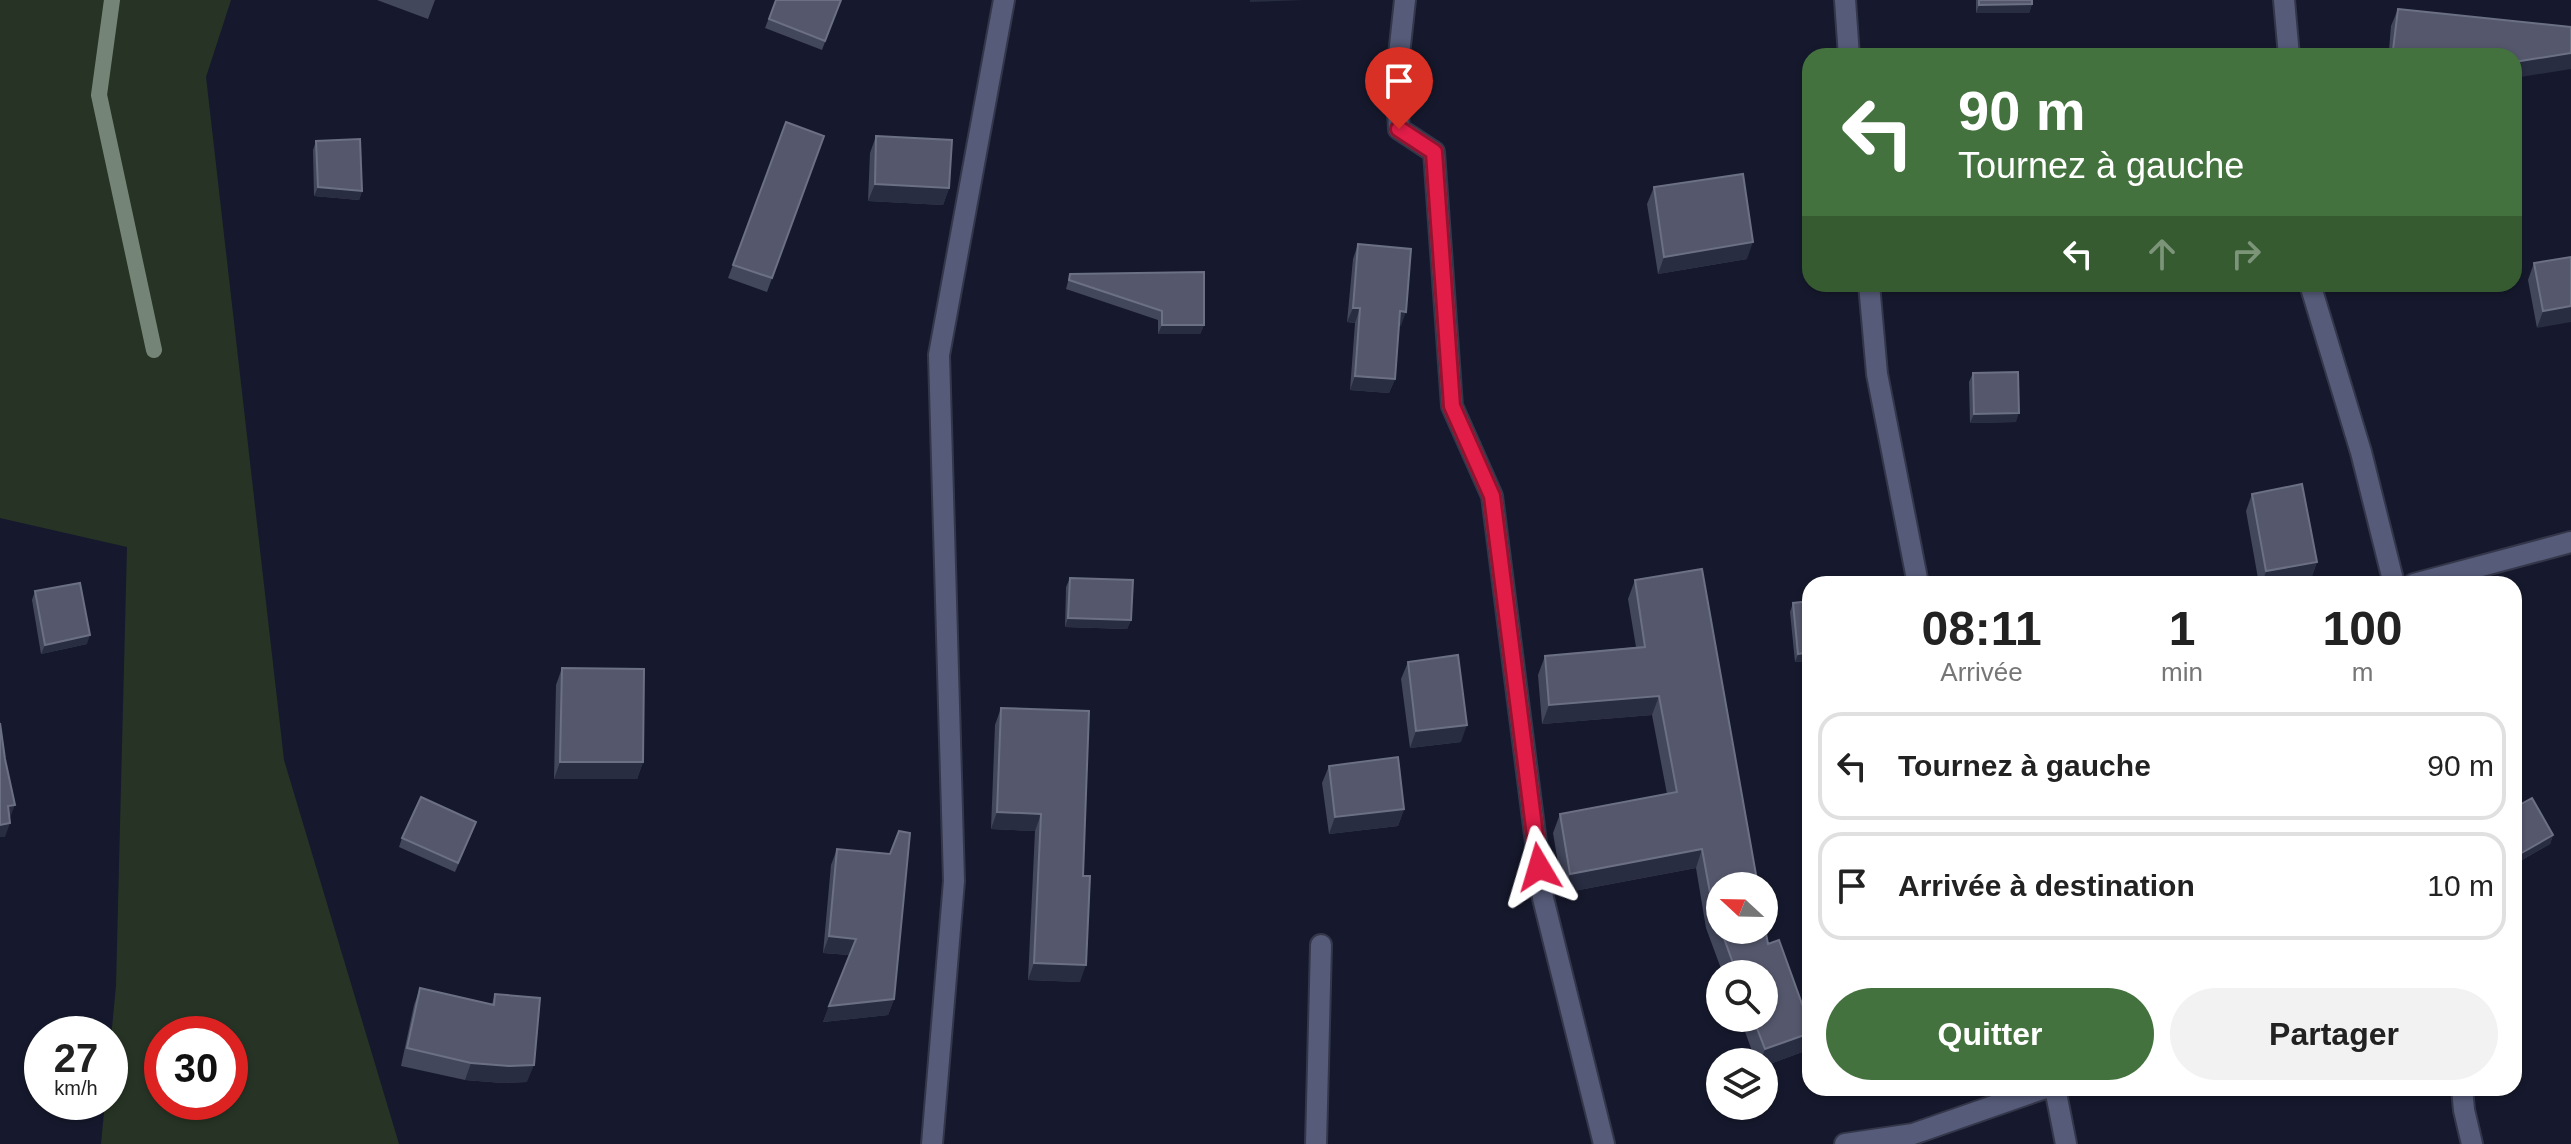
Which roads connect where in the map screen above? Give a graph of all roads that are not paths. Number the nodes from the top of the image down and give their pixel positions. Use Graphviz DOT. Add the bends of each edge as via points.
graph roads {
  1 [pos="1004,0"];
  2 [pos="1405,0"];
  3 [pos="1845,0"];
  4 [pos="2284,0"];
  5 [pos="1848,48"];
  6 [pos="2288,48"];
  7 [pos="1870,292"];
  8 [pos="2312,292"];
  9 [pos="2571,542"];
  10 [pos="1916,576"];
  11 [pos="2392,576"];
  12 [pos="2444,576"];
  13 [pos="1321,945"];
  14 [pos="2022,1096"];
  15 [pos="2057,1096"];
  16 [pos="2463,1096"];
  17 [pos="932,1144"];
  18 [pos="1316,1144"];
  19 [pos="1604,1144"];
  20 [pos="1845,1144"];
  21 [pos="2066,1144"];
  22 [pos="2472,1144"];
  1 -- 17 [label="street" via="939,355 954,881"];
  2 -- 19 [label="street" via="1396,82 1399,129 1434,152 1452,406 1492,496 1543,898"];
  3 -- 5 [label="street"];
  4 -- 6 [label="street"];
  7 -- 10 [label="street" via="1877,374"];
  8 -- 11 [label="street"];
  9 -- 12 [label="street"];
  13 -- 18 [label="street"];
  14 -- 20 [label="street" via="1913,1134"];
  15 -- 21 [label="street"];
  16 -- 22 [label="street"];
}
